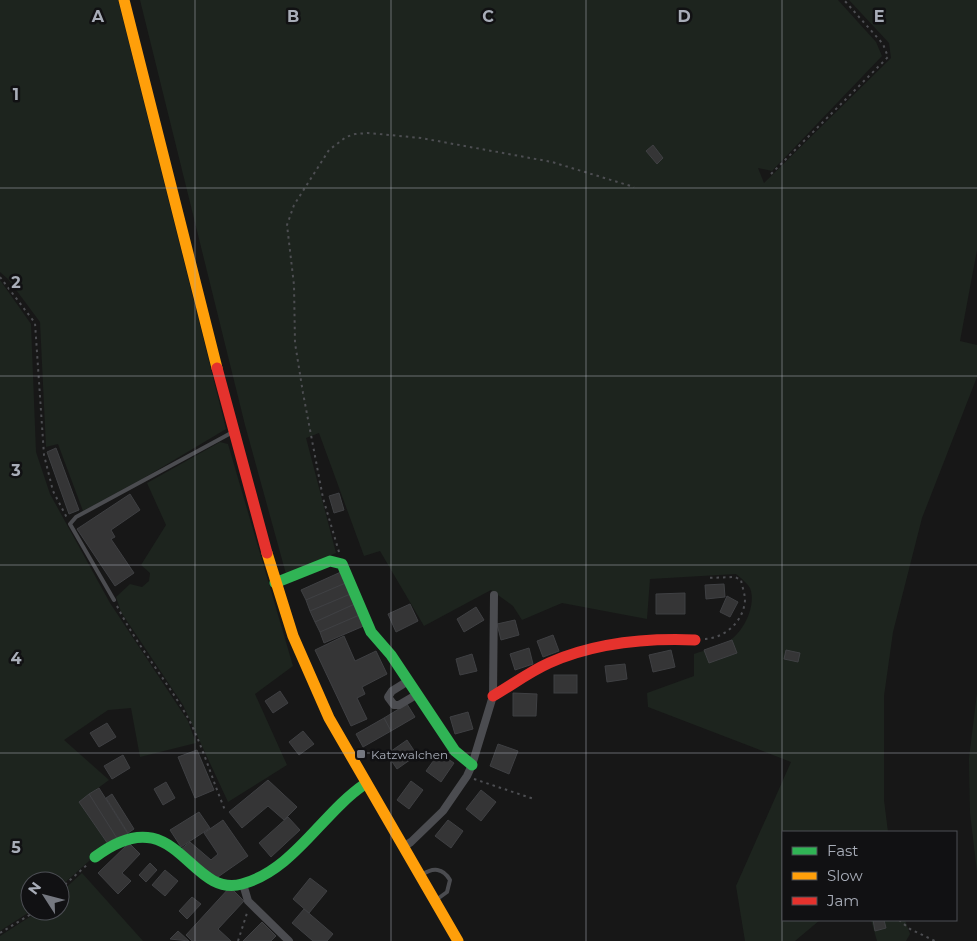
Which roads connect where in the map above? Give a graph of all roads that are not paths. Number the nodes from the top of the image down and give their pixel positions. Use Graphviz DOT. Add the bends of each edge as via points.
graph roads {
  1 [pos="124,0"];
  2 [pos="233,432"];
  3 [pos="275,583"];
  4 [pos="494,595"];
  5 [pos="114,600"];
  6 [pos="695,640"];
  7 [pos="408,681"];
  8 [pos="416,695"];
  9 [pos="494,696"];
  10 [pos="472,765"];
  11 [pos="365,784"];
  12 [pos="403,847"];
  13 [pos="95,857"];
  14 [pos="420,876"];
  15 [pos="242,884"];
  16 [pos="434,901"];
  17 [pos="289,941"];
  18 [pos="458,941"];
  1 -- 2 [label="street"];
  2 -- 3 [label="street"];
  2 -- 5 [label="lane" via="76,517 70,524"];
  3 -- 7 [label="street" via="330,561 337,562 346,570 371,632"];
  3 -- 11 [label="street" via="314,687"];
  4 -- 9 [label="street"];
  6 -- 9 [label="street" via="664,638 611,646 556,660"];
  7 -- 8 [label="street"];
  7 -- 8 [label="street" via="388,697 399,705"];
  8 -- 10 [label="street" via="455,751"];
  9 -- 10 [label="street"];
  10 -- 12 [label="street" via="444,811"];
  11 -- 12 [label="street"];
  11 -- 15 [label="street" via="340,800 282,863"];
  12 -- 14 [label="street"];
  13 -- 15 [label="street" via="124,840 154,838 172,846 218,884"];
  14 -- 16 [label="street"];
  14 -- 16 [label="lane" via="438,870 450,880 447,892"];
  15 -- 17 [label="street" via="248,901"];
  16 -- 18 [label="street"];
}
